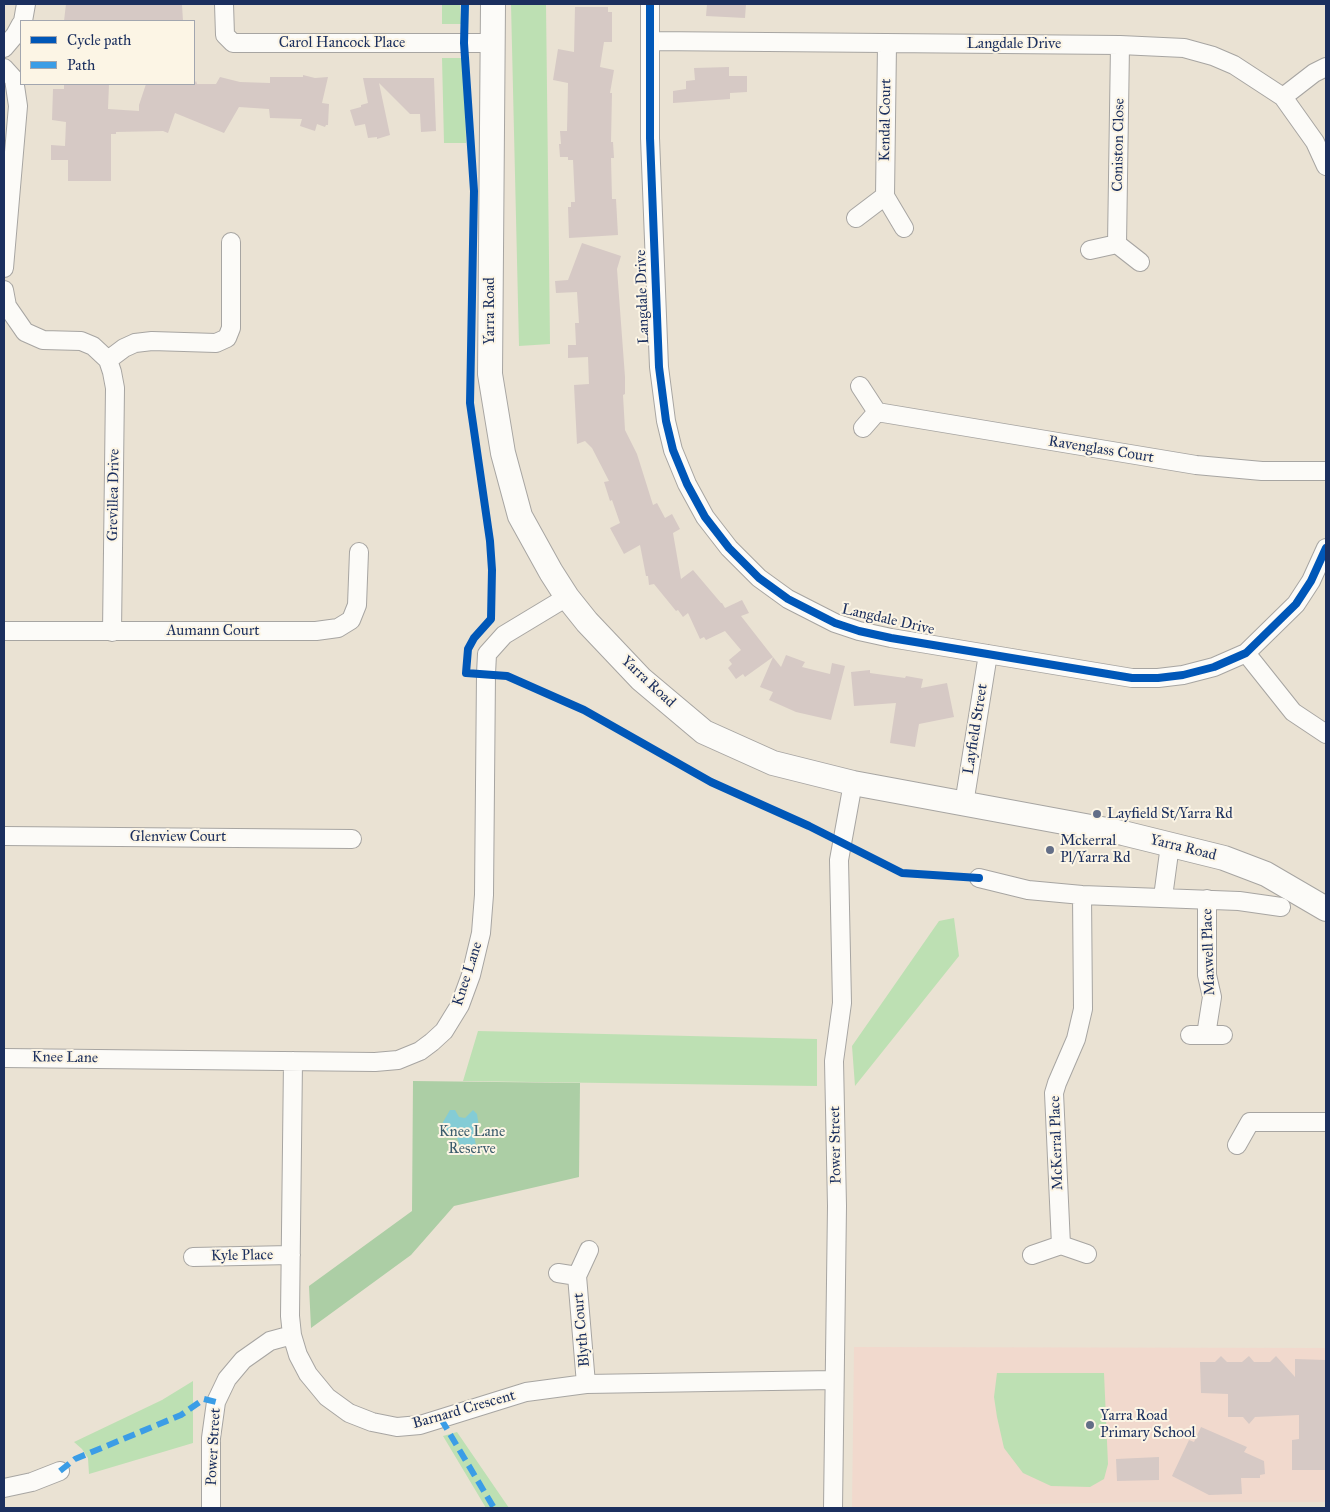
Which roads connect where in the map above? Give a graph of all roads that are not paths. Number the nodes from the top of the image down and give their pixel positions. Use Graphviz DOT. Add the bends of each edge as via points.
graph roads {
  1 [pos="26,4"];
  2 [pos="224,4"];
  3 [pos="494,4"];
  4 [pos="650,4"];
  5 [pos="23,20"];
  6 [pos="20,26"];
  7 [pos="650,41"];
  8 [pos="494,43"];
  9 [pos="887,44"];
  10 [pos="1120,45"];
  11 [pos="4,48"];
  12 [pos="1326,67"];
  13 [pos="4,68"];
  14 [pos="1283,96"];
  15 [pos="1326,166"];
  16 [pos="885,196"];
  17 [pos="856,218"];
  18 [pos="904,228"];
  19 [pos="231,242"];
  20 [pos="1117,244"];
  21 [pos="1090,250"];
  22 [pos="1140,262"];
  23 [pos="4,268"];
  24 [pos="4,290"];
  25 [pos="10,324"];
  26 [pos="108,360"];
  27 [pos="860,386"];
  28 [pos="877,412"];
  29 [pos="863,428"];
  30 [pos="1326,471"];
  31 [pos="1326,548"];
  32 [pos="359,552"];
  33 [pos="567,597"];
  34 [pos="4,631"];
  35 [pos="112,632"];
  36 [pos="1246,653"];
  37 [pos="988,654"];
  38 [pos="1326,734"];
  39 [pos="853,783"];
  40 [pos="964,804"];
  41 [pos="4,836"];
  42 [pos="352,839"];
  43 [pos="1170,845"];
  44 [pos="979,878"];
  45 [pos="1082,895"];
  46 [pos="1163,897"];
  47 [pos="1207,899"];
  48 [pos="1281,907"];
  49 [pos="1326,909"];
  50 [pos="1206,1035"];
  51 [pos="4,1058"];
  52 [pos="293,1061"];
  53 [pos="1326,1122"];
  54 [pos="1237,1145"];
  55 [pos="1061,1245"];
  56 [pos="589,1250"];
  57 [pos="1087,1254"];
  58 [pos="291,1255"];
  59 [pos="1032,1256"];
  60 [pos="193,1257"];
  61 [pos="558,1273"];
  62 [pos="577,1276"];
  63 [pos="292,1335"];
  64 [pos="834,1380"];
  65 [pos="586,1384"];
  66 [pos="60,1471"];
  67 [pos="4,1488"];
  68 [pos="211,1508"];
  69 [pos="833,1508"];
  1 -- 5 [label="street"];
  2 -- 8 [label="street, Carol Hancock Place" via="225,35 233,43"];
  3 -- 8 [label="main road, Yarra Road"];
  4 -- 7 [label="street, Langdale Drive"];
  6 -- 11 [label="street"];
  7 -- 9 [label="street, Langdale Drive"];
  7 -- 37 [label="street, Langdale Drive" via="650,138 659,367 671,443 686,484 729,548 759,578 788,599 835,623 859,631"];
  8 -- 33 [label="main road, Yarra Road" via="490,374 503,453 520,516"];
  9 -- 10 [label="street, Langdale Drive"];
  9 -- 16 [label="street, Kendal Court"];
  10 -- 14 [label="street, Langdale Drive" via="1184,48 1213,56 1234,65"];
  10 -- 20 [label="street, Coniston Close"];
  12 -- 14 [label="street"];
  13 -- 23 [label="street" via="14,79 18,106"];
  14 -- 15 [label="street, Langdale Drive" via="1315,142"];
  16 -- 17 [label="street"];
  16 -- 18 [label="street"];
  19 -- 26 [label="street" via="231,328 227,338 216,343 135,343"];
  20 -- 21 [label="street"];
  20 -- 22 [label="street"];
  24 -- 25 [label="street"];
  25 -- 26 [label="street" via="43,340 81,341 93,346"];
  26 -- 35 [label="street, Grevillea Drive" via="116,388"];
  27 -- 28 [label="street"];
  28 -- 29 [label="street"];
  28 -- 30 [label="street, Ravenglass Court" via="1196,465 1262,471"];
  31 -- 36 [label="street, Langdale Drive" via="1296,604"];
  32 -- 35 [label="street, Aumann Court" via="357,605 351,620 338,628 316,631"];
  33 -- 39 [label="main road, Yarra Road" via="640,679 704,732 773,763"];
  33 -- 52 [label="street, Knee Lane" via="504,635 487,654 484,895 481,933 460,1006 444,1031 432,1042 398,1060"];
  34 -- 35 [label="street, Aumann Court"];
  36 -- 37 [label="street, Langdale Drive" via="1214,667 1158,678 1132,678"];
  36 -- 38 [label="street" via="1293,712"];
  37 -- 40 [label="street, Layfield Street"];
  39 -- 40 [label="main road, Yarra Road"];
  39 -- 64 [label="street, Power Street" via="839,860 842,1003 834,1061 837,1206"];
  40 -- 43 [label="main road, Yarra Road" via="1123,833"];
  41 -- 42 [label="street, Glenview Court"];
  43 -- 46 [label="street"];
  43 -- 49 [label="main road, Yarra Road" via="1224,858 1266,874"];
  44 -- 45 [label="street" via="1028,890"];
  45 -- 46 [label="street"];
  45 -- 55 [label="street, McKerral Place" via="1083,1010 1076,1039 1054,1094"];
  46 -- 47 [label="street"];
  47 -- 48 [label="street"];
  47 -- 50 [label="street, Maxwell Place" via="1207,975 1212,997"];
  51 -- 52 [label="street, Knee Lane"];
  52 -- 58 [label="street, Barnard Crescent"];
  53 -- 54 [label="street" via="1250,1122"];
  55 -- 57 [label="street"];
  55 -- 59 [label="street"];
  56 -- 62 [label="street, Blyth Court"];
  58 -- 60 [label="street, Kyle Place"];
  58 -- 63 [label="street, Barnard Crescent"];
  61 -- 62 [label="street, Blyth Court"];
  62 -- 65 [label="street, Blyth Court"];
  63 -- 65 [label="street, Barnard Crescent" via="308,1374 327,1397 349,1413 398,1427 420,1425 526,1392"];
  63 -- 68 [label="street, Power Street" via="270,1341 243,1360 216,1402"];
  64 -- 65 [label="street, Barnard Crescent"];
  64 -- 69 [label="street, Power Street"];
  66 -- 67 [label="street"];
}
